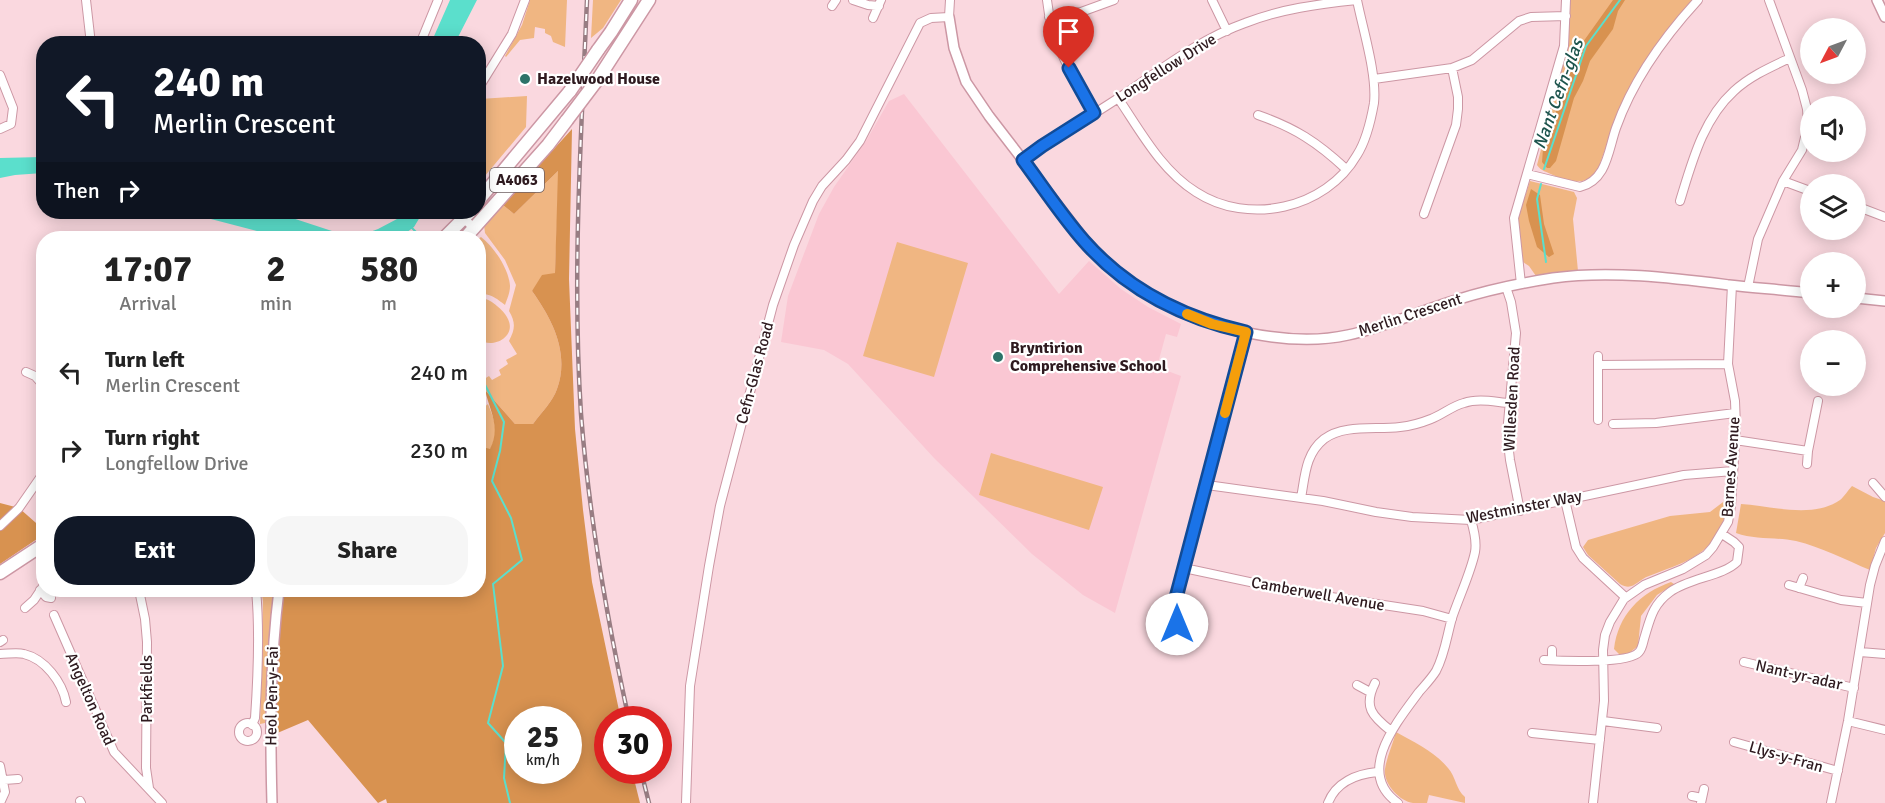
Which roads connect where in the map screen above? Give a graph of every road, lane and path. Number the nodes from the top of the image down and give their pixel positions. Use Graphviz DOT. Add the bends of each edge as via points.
graph roads {
  1 [pos="86,0"];
  2 [pos="438,0"];
  3 [pos="525,0"];
  4 [pos="631,0"];
  5 [pos="649,0"];
  6 [pos="853,0"];
  7 [pos="950,0"];
  8 [pos="1047,0"];
  9 [pos="1114,0"];
  10 [pos="1212,0"];
  11 [pos="1357,0"];
  12 [pos="1566,0"];
  13 [pos="1698,0"];
  14 [pos="1769,0"];
  15 [pos="1877,0"];
  16 [pos="880,3"];
  17 [pos="1566,16"];
  18 [pos="949,17"];
  19 [pos="1049,17"];
  20 [pos="1885,17"];
  21 [pos="873,18"];
  22 [pos="1227,31"];
  23 [pos="90,36"];
  24 [pos="423,36"];
  25 [pos="1790,58"];
  26 [pos="1452,68"];
  27 [pos="0,75"];
  28 [pos="486,77"];
  29 [pos="1374,79"];
  30 [pos="1118,98"];
  31 [pos="1094,113"];
  32 [pos="1258,115"];
  33 [pos="0,129"];
  34 [pos="1023,160"];
  35 [pos="1346,169"];
  36 [pos="1527,174"];
  37 [pos="1783,181"];
  38 [pos="1800,187"];
  39 [pos="486,191"];
  40 [pos="1680,201"];
  41 [pos="1866,210"];
  42 [pos="1424,214"];
  43 [pos="486,216"];
  44 [pos="1885,217"];
  45 [pos="459,219"];
  46 [pos="467,219"];
  47 [pos="484,219"];
  48 [pos="475,229"];
  49 [pos="450,231"];
  50 [pos="1521,284"];
  51 [pos="1732,285"];
  52 [pos="1748,286"];
  53 [pos="1506,287"];
  54 [pos="1800,292"];
  55 [pos="1866,299"];
  56 [pos="1885,301"];
  57 [pos="1246,332"];
  58 [pos="1598,356"];
  59 [pos="1728,364"];
  60 [pos="1598,366"];
  61 [pos="26,372"];
  62 [pos="36,377"];
  63 [pos="1818,401"];
  64 [pos="1510,403"];
  65 [pos="1735,413"];
  66 [pos="1598,420"];
  67 [pos="1612,423"];
  68 [pos="1735,440"];
  69 [pos="1808,451"];
  70 [pos="1807,464"];
  71 [pos="1733,471"];
  72 [pos="1873,483"];
  73 [pos="36,484"];
  74 [pos="1207,485"];
  75 [pos="1885,497"];
  76 [pos="1301,498"];
  77 [pos="1565,500"];
  78 [pos="1520,511"];
  79 [pos="1471,520"];
  80 [pos="0,526"];
  81 [pos="1722,534"];
  82 [pos="1885,541"];
  83 [pos="36,549"];
  84 [pos="1185,568"];
  85 [pos="0,573"];
  86 [pos="1803,578"];
  87 [pos="1789,585"];
  88 [pos="1799,588"];
  89 [pos="36,594"];
  90 [pos="46,597"];
  91 [pos="140,597"];
  92 [pos="256,597"];
  93 [pos="278,597"];
  94 [pos="51,598"];
  95 [pos="1624,599"];
  96 [pos="1867,603"];
  97 [pos="25,608"];
  98 [pos="1173,609"];
  99 [pos="54,615"];
  100 [pos="1452,619"];
  101 [pos="1552,650"];
  102 [pos="1860,652"];
  103 [pos="1885,654"];
  104 [pos="1,656"];
  105 [pos="1603,660"];
  106 [pos="1744,662"];
  107 [pos="1375,683"];
  108 [pos="1357,685"];
  109 [pos="1854,688"];
  110 [pos="1370,692"];
  111 [pos="66,702"];
  112 [pos="1603,721"];
  113 [pos="1848,721"];
  114 [pos="1652,724"];
  115 [pos="252,725"];
  116 [pos="1885,730"];
  117 [pos="1391,731"];
  118 [pos="1532,733"];
  119 [pos="1600,740"];
  120 [pos="1734,742"];
  121 [pos="0,766"];
  122 [pos="1838,771"];
  123 [pos="1377,772"];
  124 [pos="18,778"];
  125 [pos="4,780"];
  126 [pos="149,789"];
  127 [pos="1704,789"];
  128 [pos="1692,796"];
  129 [pos="1701,800"];
  130 [pos="0,803"];
  131 [pos="162,803"];
  132 [pos="272,803"];
  133 [pos="686,803"];
  134 [pos="1328,803"];
  135 [pos="1398,803"];
  136 [pos="1593,803"];
  137 [pos="1831,803"];
  1 -- 23 [label="street"];
  2 -- 24 [label="street"];
  3 -- 28 [label="street" via="512,34"];
  4 -- 39 [label="main road, A4063, bridge" via="570,91"];
  5 -- 43 [label="main road, A4063, bridge" via="598,80"];
  6 -- 16 [label="street" via="868,5"];
  7 -- 18 [label="street"];
  8 -- 19 [label="street"];
  9 -- 19 [label="street" via="1081,12"];
  10 -- 22 [label="street"];
  11 -- 22 [label="street, Longfellow Drive" via="1260,17"];
  11 -- 29 [label="street"];
  12 -- 17 [label="street"];
  13 -- 36 [label="street" via="1672,28 1649,62 1617,125 1599,177 1580,188"];
  14 -- 25 [label="street"];
  15 -- 20 [label="street"];
  16 -- 21 [label="street"];
  17 -- 26 [label="street" via="1519,21 1472,60"];
  17 -- 36 [label="street" via="1564,46"];
  18 -- 34 [label="street, Merlin Crescent" via="954,48 966,82"];
  18 -- 133 [label="street, Cefn-Glas Road" via="925,19 914,32 860,141 813,201 773,305 720,506 709,567 690,686"];
  19 -- 31 [label="street" via="1054,37"];
  22 -- 30 [label="street, Longfellow Drive"];
  25 -- 37 [label="street" via="1809,125 1802,150"];
  25 -- 40 [label="street" via="1750,78 1716,112 1707,125"];
  26 -- 29 [label="street"];
  26 -- 42 [label="street" via="1458,109 1456,125"];
  27 -- 33 [label="street" via="13,108 11,124"];
  29 -- 35 [label="street" via="1374,105 1363,144"];
  30 -- 31 [label="street, Longfellow Drive"];
  30 -- 35 [label="street" via="1166,167 1186,185 1214,201 1246,210 1281,208 1328,188"];
  31 -- 34 [label="street, Longfellow Drive"];
  32 -- 35 [label="street" via="1308,137"];
  34 -- 57 [label="street, Merlin Crescent" via="1086,243 1142,291 1212,324"];
  36 -- 50 [label="street" via="1514,218"];
  37 -- 38 [label="street"];
  37 -- 52 [label="street" via="1758,239"];
  41 -- 44 [label="street"];
  45 -- 49 [label="main road"];
  46 -- 48 [label="street"];
  47 -- 48 [label="main road, A4063, bridge"];
  50 -- 51 [label="street, Merlin Crescent" via="1556,278 1641,276"];
  50 -- 53 [label="street, Merlin Crescent"];
  51 -- 52 [label="street, Merlin Crescent"];
  51 -- 59 [label="street, Barnes Avenue"];
  52 -- 54 [label="street, Merlin Crescent"];
  53 -- 57 [label="street, Merlin Crescent" via="1345,335 1283,338"];
  53 -- 64 [label="street, Willesden Road" via="1516,333"];
  55 -- 56 [label="street"];
  57 -- 74 [label="street"];
  58 -- 60 [label="street"];
  59 -- 60 [label="street"];
  59 -- 65 [label="street, Barnes Avenue"];
  60 -- 66 [label="street"];
  61 -- 62 [label="street"];
  63 -- 69 [label="street"];
  64 -- 76 [label="street" via="1474,401 1413,425 1334,433 1319,444 1306,464"];
  64 -- 78 [label="street, Willesden Road" via="1507,434"];
  65 -- 67 [label="street" via="1656,423"];
  65 -- 68 [label="street, Barnes Avenue"];
  68 -- 69 [label="street"];
  68 -- 71 [label="street, Barnes Avenue"];
  69 -- 70 [label="street"];
  71 -- 77 [label="street, Westminster Way" via="1684,475"];
  71 -- 81 [label="street, Barnes Avenue" via="1731,507"];
  72 -- 75 [label="street"];
  73 -- 80 [label="street"];
  74 -- 76 [label="street, Westminster Way"];
  74 -- 84 [label="street"];
  76 -- 79 [label="street, Westminster Way" via="1412,517"];
  77 -- 78 [label="street, Westminster Way"];
  77 -- 95 [label="street" via="1576,548"];
  78 -- 79 [label="street, Westminster Way"];
  79 -- 100 [label="street" via="1475,552"];
  81 -- 95 [label="street, Barnes Avenue" via="1694,564 1644,585"];
  81 -- 105 [label="street" via="1739,547 1737,562 1684,583 1662,598 1654,607 1643,645 1635,656"];
  82 -- 96 [label="street"];
  83 -- 85 [label="main road"];
  84 -- 98 [label="street"];
  84 -- 100 [label="street, Camberwell Avenue"];
  86 -- 88 [label="street"];
  87 -- 88 [label="street"];
  88 -- 96 [label="street"];
  89 -- 97 [label="street"];
  90 -- 94 [label="street"];
  91 -- 126 [label="street, Parkfields" via="147,642"];
  92 -- 115 [label="street" via="257,670"];
  93 -- 132 [label="street, Heol Pen-y-Fai" via="270,717"];
  95 -- 105 [label="street, Barnes Avenue" via="1608,629"];
  96 -- 102 [label="street"];
  99 -- 126 [label="street, Angelton Road" via="114,752"];
  100 -- 117 [label="street" via="1437,668"];
  101 -- 105 [label="street" via="1548,660"];
  102 -- 103 [label="street"];
  102 -- 109 [label="street"];
  104 -- 111 [label="street" via="22,653 34,658 52,674"];
  105 -- 112 [label="street, Barnes Avenue"];
  106 -- 109 [label="street, Nant-yr-adar"];
  107 -- 110 [label="street"];
  108 -- 110 [label="street"];
  109 -- 113 [label="street"];
  110 -- 117 [label="street" via="1370,710"];
  112 -- 114 [label="street"];
  112 -- 119 [label="street, Barnes Avenue"];
  113 -- 116 [label="street"];
  113 -- 122 [label="street"];
  117 -- 123 [label="street"];
  118 -- 119 [label="street"];
  119 -- 136 [label="street, Barnes Avenue"];
  120 -- 122 [label="street, Llys-y-Fran"];
  121 -- 125 [label="street"];
  122 -- 137 [label="street"];
  123 -- 134 [label="street" via="1342,783"];
  123 -- 135 [label="street" via="1386,793"];
  124 -- 125 [label="street"];
  125 -- 130 [label="street" via="5,792"];
  126 -- 131 [label="street, Angelton Road"];
  127 -- 129 [label="street"];
  128 -- 129 [label="street"];
}
